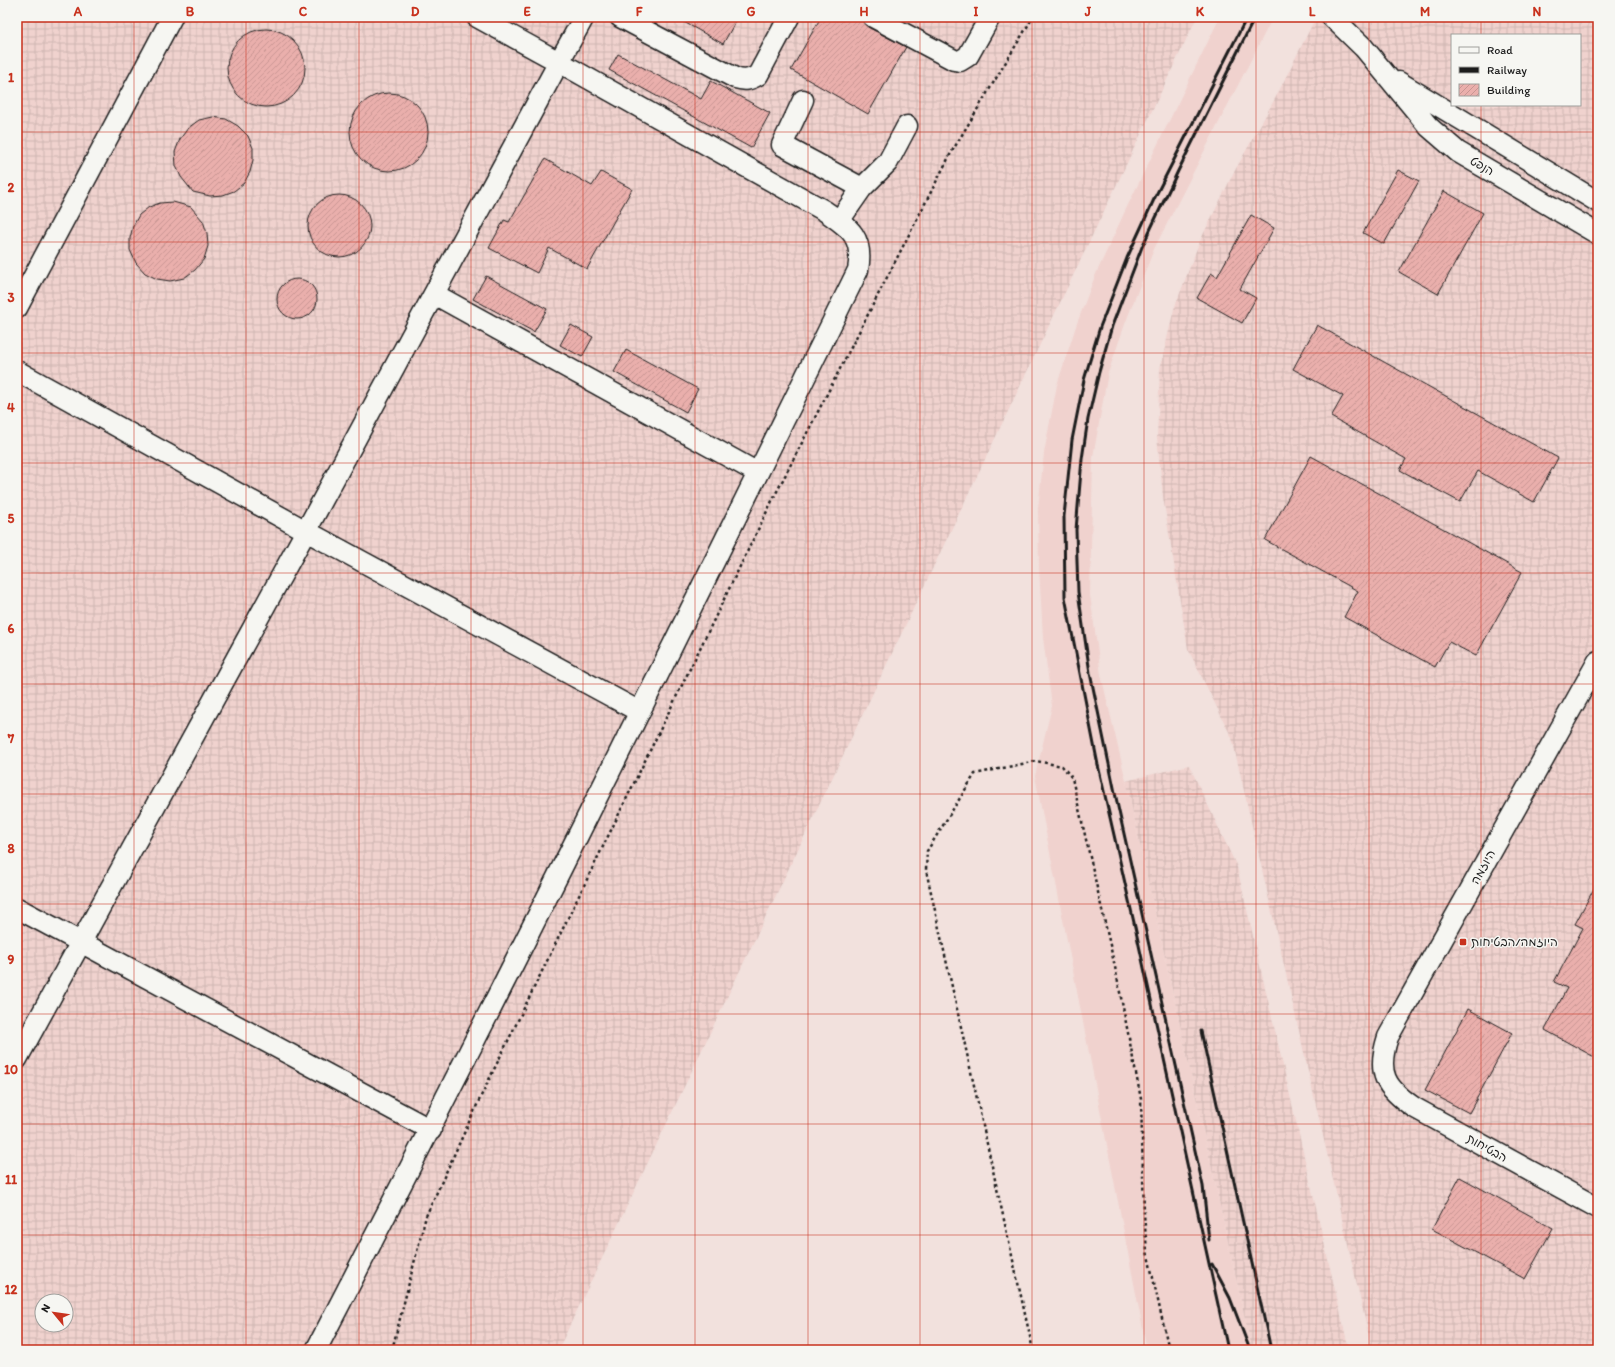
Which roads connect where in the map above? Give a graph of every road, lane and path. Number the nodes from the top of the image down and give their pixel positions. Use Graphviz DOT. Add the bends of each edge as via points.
graph roads {
  1 [pos="172,17"];
  2 [pos="477,17"];
  3 [pos="584,17"];
  4 [pos="620,17"];
  5 [pos="789,17"];
  6 [pos="990,17"];
  7 [pos="1033,17"];
  8 [pos="1332,17"];
  9 [pos="880,19"];
  10 [pos="558,62"];
  11 [pos="1387,74"];
  12 [pos="803,100"];
  13 [pos="907,126"];
  14 [pos="862,188"];
  15 [pos="1598,202"];
  16 [pos="839,221"];
  17 [pos="1598,234"];
  18 [pos="434,294"];
  19 [pos="17,308"];
  20 [pos="17,371"];
  21 [pos="758,473"];
  22 [pos="306,531"];
  23 [pos="1598,661"];
  24 [pos="640,712"];
  25 [pos="17,908"];
  26 [pos="81,943"];
  27 [pos="17,1060"];
  28 [pos="1386,1078"];
  29 [pos="430,1130"];
  30 [pos="1598,1208"];
  31 [pos="316,1350"];
  32 [pos="392,1350"];
  33 [pos="1033,1350"];
  34 [pos="1168,1350"];
  1 -- 19 [label="street"];
  2 -- 10 [label="street"];
  3 -- 10 [label="street"];
  4 -- 5 [label="street" via="744,81 758,75"];
  6 -- 9 [label="street" via="968,56 960,61"];
  7 -- 32 [label="path" via="951,153 772,501 482,1094 426,1216"];
  8 -- 11 [label="street, הנפט"];
  10 -- 16 [label="street"];
  10 -- 18 [label="street"];
  11 -- 15 [label="street, הנפט"];
  11 -- 17 [label="street, הנפט" via="1429,127 1458,152"];
  12 -- 14 [label="street" via="782,145"];
  13 -- 14 [label="street" via="888,162"];
  14 -- 16 [label="street"];
  16 -- 21 [label="street" via="847,226 858,244 858,270"];
  18 -- 21 [label="street"];
  18 -- 22 [label="street"];
  20 -- 22 [label="street"];
  21 -- 24 [label="street"];
  22 -- 24 [label="street"];
  22 -- 26 [label="street"];
  23 -- 28 [label="street, היוזמה" via="1388,1037 1382,1058"];
  24 -- 29 [label="street"];
  25 -- 26 [label="street"];
  26 -- 27 [label="street"];
  26 -- 29 [label="street"];
  28 -- 30 [label="street, הבטיחות" via="1396,1094 1415,1108"];
  29 -- 31 [label="street"];
  33 -- 34 [label="path" via="926,870 927,851 975,774 1036,761 1062,766 1072,778 1116,967 1141,1099 1147,1251"];
}
